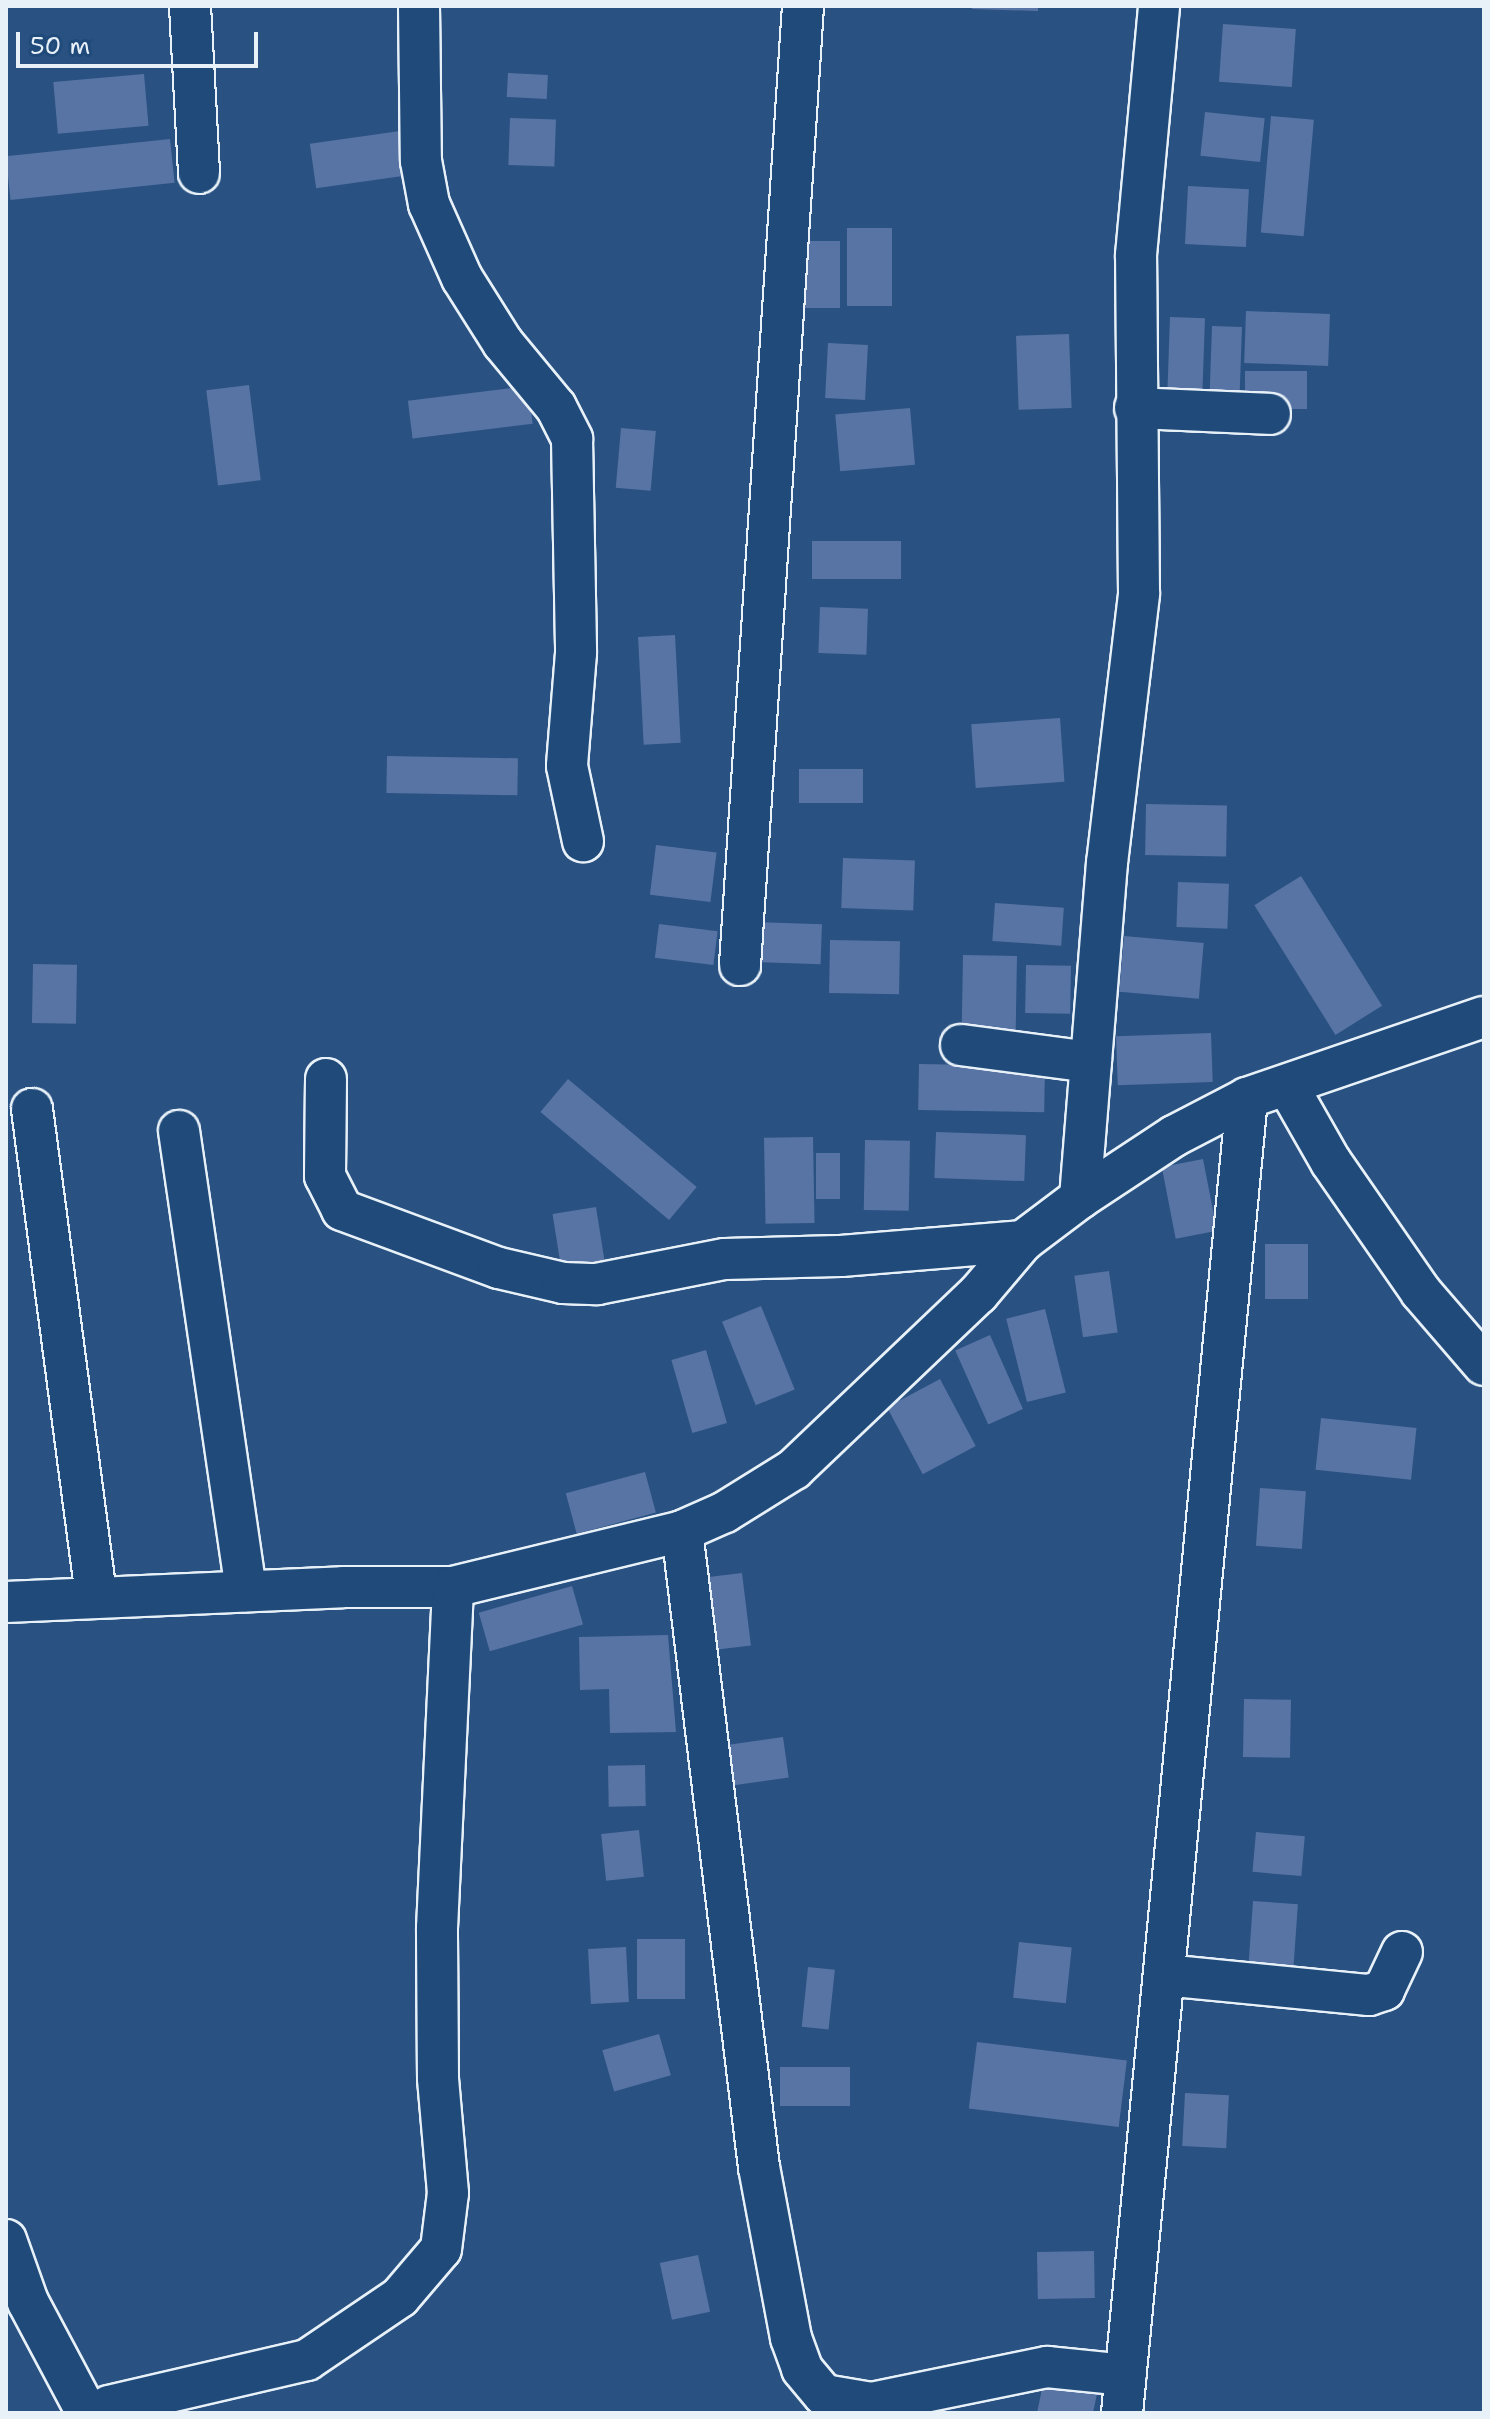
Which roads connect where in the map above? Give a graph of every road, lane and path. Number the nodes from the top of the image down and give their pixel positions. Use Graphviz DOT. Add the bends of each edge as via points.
graph roads {
  1 [pos="190,6"];
  2 [pos="419,6"];
  3 [pos="803,6"];
  4 [pos="1159,6"];
  5 [pos="199,173"];
  6 [pos="1135,408"];
  7 [pos="1270,414"];
  8 [pos="583,841"];
  9 [pos="740,965"];
  10 [pos="1484,1017"];
  11 [pos="961,1045"];
  12 [pos="1091,1062"];
  13 [pos="326,1079"];
  14 [pos="1287,1085"];
  15 [pos="1247,1098"];
  16 [pos="32,1109"];
  17 [pos="179,1131"];
  18 [pos="1080,1198"];
  19 [pos="1023,1241"];
  20 [pos="1484,1365"];
  21 [pos="682,1531"];
  22 [pos="453,1587"];
  23 [pos="246,1591"];
  24 [pos="96,1598"];
  25 [pos="6,1602"];
  26 [pos="1402,1952"];
  27 [pos="1164,1975"];
  28 [pos="6,2240"];
  29 [pos="1124,2394"];
  30 [pos="87,2413"];
  31 [pos="100,2413"];
  1 -- 5 [label="street"];
  2 -- 8 [label="street" via="421,161 444,247 503,343 556,407 572,439 576,653 567,766"];
  3 -- 9 [label="street"];
  4 -- 6 [label="street" via="1136,255"];
  6 -- 7 [label="street"];
  6 -- 12 [label="street" via="1139,593 1107,863"];
  10 -- 14 [label="street"];
  11 -- 12 [label="street"];
  12 -- 18 [label="street"];
  13 -- 19 [label="street" via="325,1176 342,1210 499,1268 563,1283 597,1284 725,1259"];
  14 -- 15 [label="street"];
  14 -- 20 [label="street" via="1331,1162 1421,1292"];
  15 -- 18 [label="street" via="1174,1136"];
  15 -- 27 [label="street"];
  16 -- 24 [label="street"];
  17 -- 23 [label="street"];
  18 -- 19 [label="street"];
  19 -- 21 [label="street" via="967,1305 794,1469 725,1512"];
  21 -- 22 [label="street"];
  21 -- 29 [label="street" via="759,2167 791,2338 802,2369 824,2395 871,2403 1047,2367"];
  22 -- 23 [label="street"];
  22 -- 31 [label="street" via="437,1928 438,2078 448,2193 441,2249 400,2297 307,2360 109,2406"];
  23 -- 24 [label="street"];
  24 -- 25 [label="street"];
  26 -- 27 [label="street" via="1384,1990 1369,1995"];
  27 -- 29 [label="street"];
  28 -- 30 [label="street" via="28,2302"];
}
